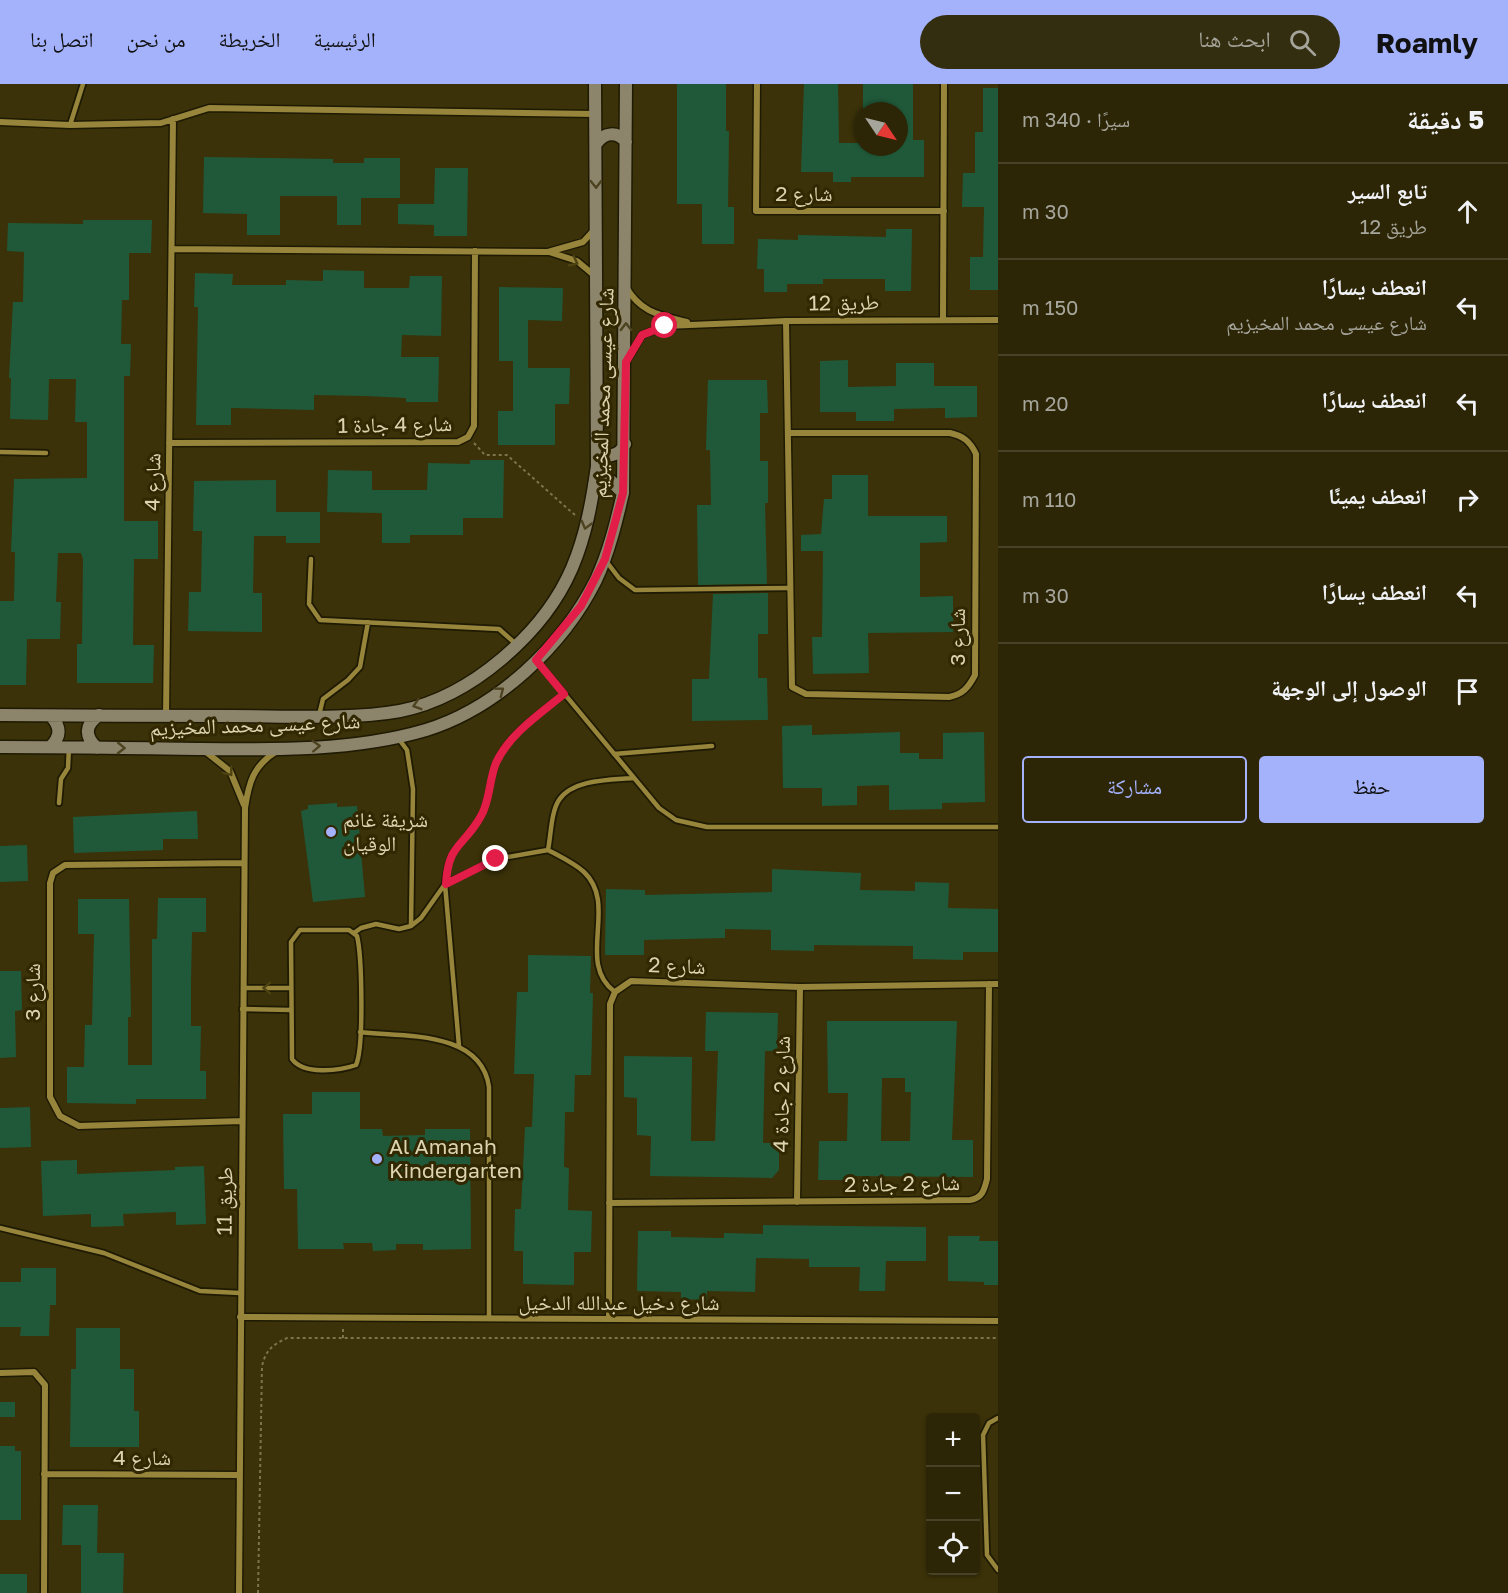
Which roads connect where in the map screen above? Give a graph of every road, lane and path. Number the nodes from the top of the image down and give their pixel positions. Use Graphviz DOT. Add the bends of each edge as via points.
graph roads {
  1 [pos="83,84"];
  2 [pos="595,84"];
  3 [pos="626,84"];
  4 [pos="757,84"];
  5 [pos="944,84"];
  6 [pos="595,114"];
  7 [pos="174,119"];
  8 [pos="0,122"];
  9 [pos="70,125"];
  10 [pos="626,142"];
  11 [pos="596,144"];
  12 [pos="944,211"];
  13 [pos="597,226"];
  14 [pos="172,249"];
  15 [pos="475,251"];
  16 [pos="548,252"];
  17 [pos="597,278"];
  18 [pos="626,286"];
  19 [pos="943,319"];
  20 [pos="998,320"];
  21 [pos="786,321"];
  22 [pos="690,323"];
  23 [pos="626,362"];
  24 [pos="789,434"];
  25 [pos="468,437"];
  26 [pos="170,443"];
  27 [pos="625,444"];
  28 [pos="597,448"];
  29 [pos="0,452"];
  30 [pos="46,453"];
  31 [pos="594,485"];
  32 [pos="623,493"];
  33 [pos="586,526"];
  34 [pos="311,559"];
  35 [pos="605,559"];
  36 [pos="790,588"];
  37 [pos="368,622"];
  38 [pos="516,644"];
  39 [pos="536,660"];
  40 [pos="564,694"];
  41 [pos="0,715"];
  42 [pos="99,715"];
  43 [pos="319,715"];
  44 [pos="51,716"];
  45 [pos="166,716"];
  46 [pos="396,736"];
  47 [pos="712,746"];
  48 [pos="0,747"];
  49 [pos="50,747"];
  50 [pos="69,747"];
  51 [pos="286,747"];
  52 [pos="97,748"];
  53 [pos="196,749"];
  54 [pos="614,754"];
  55 [pos="633,778"];
  56 [pos="59,803"];
  57 [pos="245,808"];
  58 [pos="998,827"];
  59 [pos="548,849"];
  60 [pos="243,863"];
  61 [pos="446,884"];
  62 [pos="411,926"];
  63 [pos="354,933"];
  64 [pos="989,984"];
  65 [pos="998,984"];
  66 [pos="800,987"];
  67 [pos="242,988"];
  68 [pos="291,988"];
  69 [pos="615,992"];
  70 [pos="242,1010"];
  71 [pos="291,1010"];
  72 [pos="360,1032"];
  73 [pos="459,1046"];
  74 [pos="242,1121"];
  75 [pos="797,1202"];
  76 [pos="609,1203"];
  77 [pos="0,1228"];
  78 [pos="240,1293"];
  79 [pos="240,1317"];
  80 [pos="489,1318"];
  81 [pos="609,1319"];
  82 [pos="998,1321"];
  83 [pos="998,1338"];
  84 [pos="0,1372"];
  85 [pos="998,1418"];
  86 [pos="44,1474"];
  87 [pos="239,1474"];
  88 [pos="998,1570"];
  89 [pos="44,1593"];
  90 [pos="240,1593"];
  91 [pos="258,1593"];
  1 -- 9 [label="lane"];
  2 -- 6 [label="street, شارع عيسى محمد المخيزيم"];
  3 -- 10 [label="street, شارع عيسى محمد المخيزيم"];
  4 -- 12 [label="street, شارع 2" via="756,211"];
  5 -- 12 [label="street"];
  6 -- 7 [label="street" via="209,108"];
  6 -- 11 [label="street, شارع عيسى محمد المخيزيم"];
  7 -- 9 [label="street" via="161,123"];
  7 -- 14 [label="street, شارع 4"];
  8 -- 9 [label="street"];
  10 -- 11 [label="street" via="610,134"];
  10 -- 18 [label="street, شارع عيسى محمد المخيزيم"];
  11 -- 13 [label="street, شارع عيسى محمد المخيزيم, one-way"];
  12 -- 19 [label="street"];
  13 -- 16 [label="street" via="583,242"];
  13 -- 17 [label="street, شارع عيسى محمد المخيزيم"];
  14 -- 15 [label="street"];
  14 -- 26 [label="street, شارع 4"];
  15 -- 16 [label="street"];
  15 -- 25 [label="street, شارع 4 جادة 1" via="474,426"];
  16 -- 17 [label="street, one-way" via="577,261"];
  17 -- 28 [label="street, شارع عيسى محمد المخيزيم"];
  18 -- 22 [label="street, طريق 12" via="650,313"];
  23 -- 18 [label="street, شارع عيسى محمد المخيزيم, one-way"];
  19 -- 20 [label="street, طريق 12"];
  19 -- 21 [label="street, طريق 12"];
  21 -- 22 [label="street, طريق 12"];
  21 -- 24 [label="street, شارع 3"];
  22 -- 23 [label="street, طريق 12" via="665,326 642,335"];
  23 -- 27 [label="street, شارع عيسى محمد المخيزيم"];
  24 -- 36 [label="street, شارع 3"];
  24 -- 36 [label="street, شارع 3" via="950,433 962,436 972,446 976,454 975,675 969,687 949,697 799,692 790,681"];
  25 -- 26 [label="street, شارع 4 جادة 1" via="458,442"];
  25 -- 33 [label="path" via="485,454 507,455"];
  26 -- 45 [label="street, شارع 4"];
  27 -- 28 [label="street" via="612,456"];
  27 -- 32 [label="street, شارع عيسى محمد المخيزيم"];
  28 -- 31 [label="street, شارع عيسى محمد المخيزيم"];
  29 -- 30 [label="lane"];
  31 -- 32 [label="street" via="611,481"];
  31 -- 33 [label="street, شارع عيسى محمد المخيزيم, one-way"];
  32 -- 35 [label="street, شارع عيسى محمد المخيزيم"];
  33 -- 38 [label="street, شارع عيسى محمد المخيزيم" via="560,593"];
  34 -- 37 [label="lane" via="309,604 313,613 320,620"];
  35 -- 36 [label="lane" via="619,578 635,590"];
  35 -- 39 [label="street, شارع عيسى محمد المخيزيم" via="581,606"];
  37 -- 38 [label="lane" via="499,629"];
  37 -- 43 [label="lane" via="360,667 323,699"];
  38 -- 43 [label="street, شارع عيسى محمد المخيزيم, one-way" via="478,678 426,703 400,711"];
  39 -- 40 [label="lane"];
  46 -- 39 [label="street, شارع عيسى محمد المخيزيم, one-way" via="426,730 484,704"];
  40 -- 54 [label="lane"];
  40 -- 61 [label="lane" via="509,743 496,763 481,816 455,847 447,864"];
  41 -- 44 [label="street, شارع عيسى محمد المخيزيم"];
  42 -- 44 [label="street, شارع عيسى محمد المخيزيم"];
  42 -- 45 [label="street, شارع عيسى محمد المخيزيم"];
  42 -- 52 [label="street" via="90,721 87,731 89,741"];
  43 -- 45 [label="street, شارع عيسى محمد المخيزيم"];
  44 -- 49 [label="street" via="59,732"];
  51 -- 46 [label="street, شارع عيسى محمد المخيزيم, one-way"];
  46 -- 62 [label="lane" via="407,750 412,781"];
  47 -- 54 [label="lane"];
  48 -- 49 [label="street, شارع عيسى محمد المخيزيم"];
  49 -- 50 [label="street, شارع عيسى محمد المخيزيم"];
  50 -- 52 [label="street, شارع عيسى محمد المخيزيم"];
  50 -- 56 [label="lane"];
  51 -- 53 [label="street, شارع عيسى محمد المخيزيم"];
  51 -- 57 [label="street, طريق 11" via="254,770"];
  52 -- 53 [label="street, شارع عيسى محمد المخيزيم, one-way"];
  53 -- 57 [label="street, طريق 11, one-way" via="216,758 230,771"];
  54 -- 55 [label="lane"];
  55 -- 58 [label="lane" via="667,815 696,826"];
  55 -- 59 [label="lane" via="600,781 567,791 558,801"];
  57 -- 60 [label="street, طريق 11"];
  59 -- 61 [label="lane" via="496,859"];
  59 -- 69 [label="lane" via="584,871 594,885 599,899 597,965 600,976"];
  60 -- 67 [label="street, طريق 11"];
  60 -- 74 [label="street, شارع 3" via="65,865 50,883 50,1097 60,1116 72,1124"];
  61 -- 62 [label="lane"];
  61 -- 73 [label="lane"];
  62 -- 63 [label="lane" via="376,924"];
  63 -- 68 [label="lane" via="300,930 291,942"];
  63 -- 72 [label="lane" via="359,944"];
  64 -- 65 [label="street, شارع 2"];
  64 -- 66 [label="street, شارع 2"];
  64 -- 75 [label="street, شارع 2 جادة 2" via="987,1179 981,1195 970,1200"];
  66 -- 69 [label="street, شارع 2" via="631,981"];
  66 -- 75 [label="street, شارع 2 جادة 4"];
  68 -- 67 [label="lane, one-way"];
  67 -- 70 [label="street, طريق 11"];
  68 -- 71 [label="lane"];
  69 -- 76 [label="street" via="610,1004"];
  70 -- 71 [label="lane"];
  70 -- 74 [label="street, طريق 11"];
  71 -- 72 [label="lane" via="292,1059 302,1067 356,1065"];
  72 -- 73 [label="lane"];
  73 -- 80 [label="lane" via="479,1061 489,1087"];
  74 -- 78 [label="street, طريق 11"];
  75 -- 76 [label="street, شارع 2 جادة 2"];
  76 -- 81 [label="street"];
  77 -- 78 [label="lane" via="104,1253 200,1291"];
  78 -- 79 [label="street, طريق 11"];
  79 -- 80 [label="street, شارع دخيل عبدالله الدخيل"];
  79 -- 87 [label="street, طريق 11"];
  80 -- 81 [label="street, شارع دخيل عبدالله الدخيل"];
  81 -- 82 [label="street, شارع دخيل عبدالله الدخيل"];
  83 -- 91 [label="path" via="287,1338 265,1353 262,1366"];
  84 -- 86 [label="street" via="34,1372 45,1385"];
  85 -- 88 [label="lane" via="989,1423 983,1435 987,1556"];
  86 -- 87 [label="street, شارع 4"];
  86 -- 89 [label="street"];
  87 -- 90 [label="street, طريق 11"];
}
